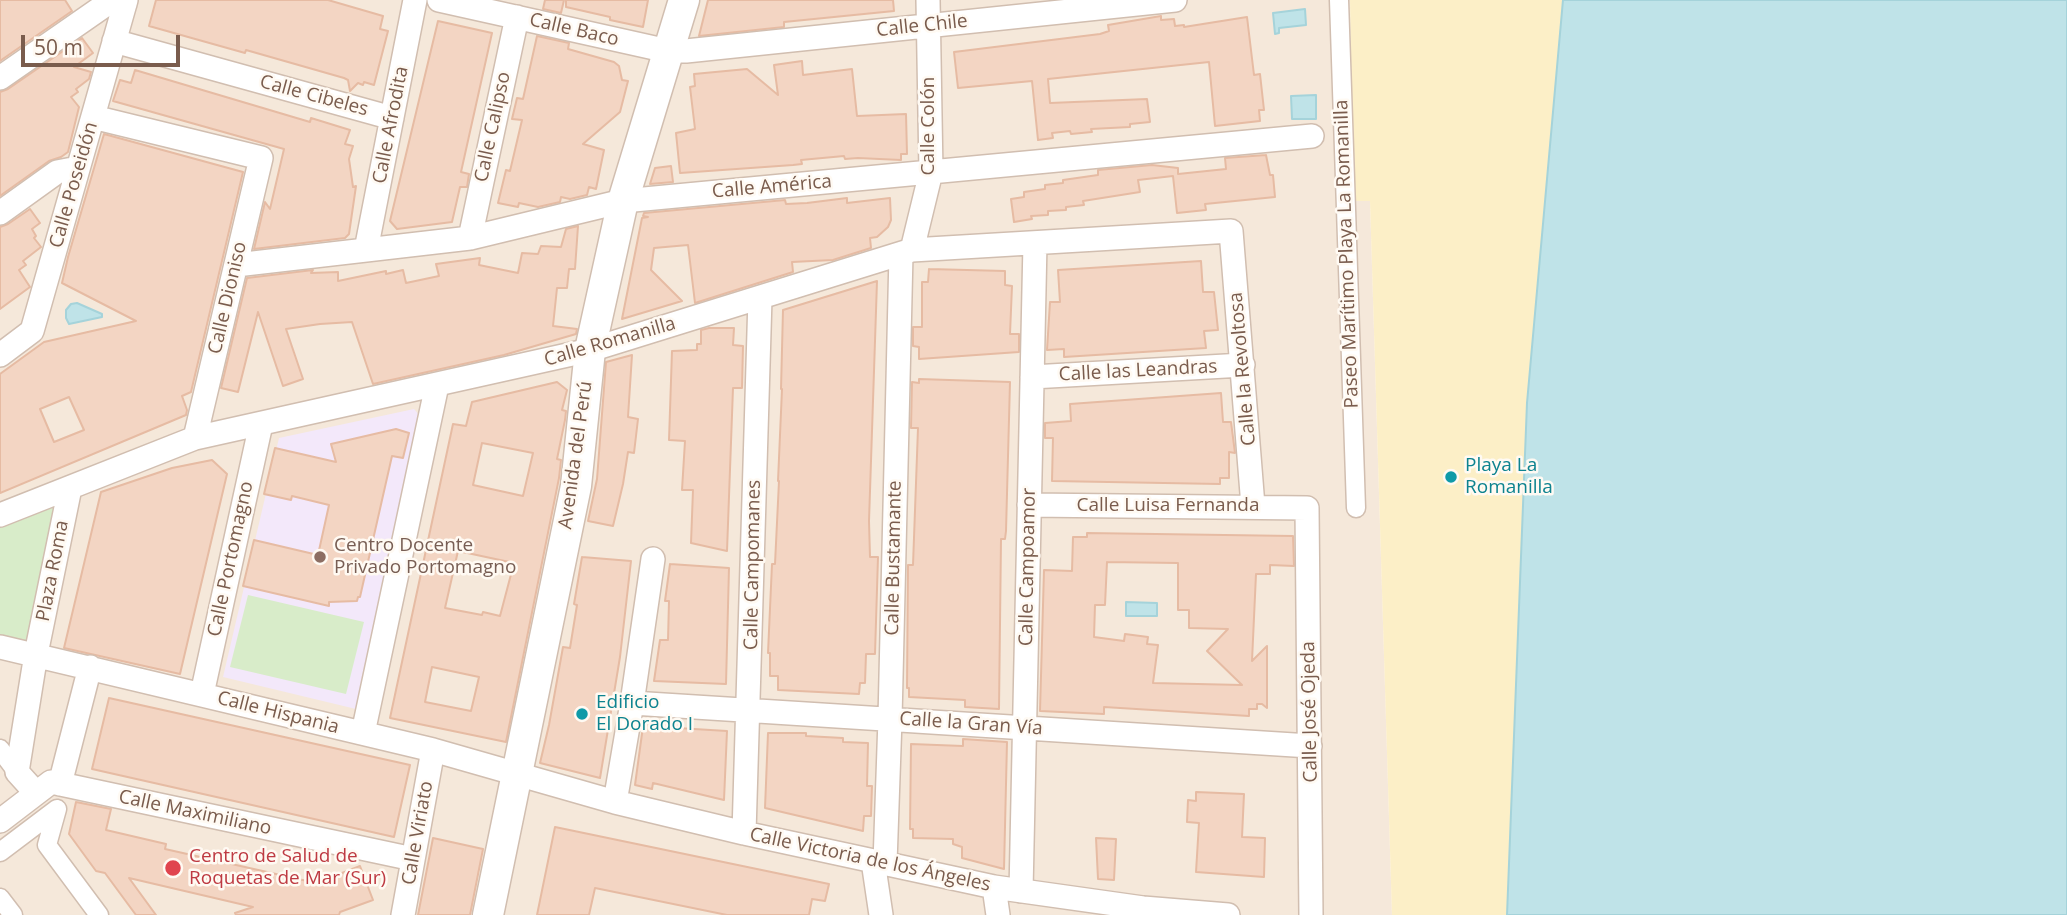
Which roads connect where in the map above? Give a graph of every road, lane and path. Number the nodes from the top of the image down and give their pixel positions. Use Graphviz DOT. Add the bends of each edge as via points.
graph roads {
  1 [pos="415,0"];
  2 [pos="439,0"];
  3 [pos="684,0"];
  4 [pos="928,0"];
  5 [pos="1175,0"];
  6 [pos="1339,0"];
  7 [pos="125,2"];
  8 [pos="517,17"];
  9 [pos="928,25"];
  10 [pos="114,41"];
  11 [pos="668,51"];
  12 [pos="0,78"];
  13 [pos="93,117"];
  14 [pos="392,118"];
  15 [pos="1312,136"];
  16 [pos="78,168"];
  17 [pos="931,172"];
  18 [pos="623,201"];
  19 [pos="0,213"];
  20 [pos="1231,231"];
  21 [pos="470,238"];
  22 [pos="1035,243"];
  23 [pos="366,250"];
  24 [pos="906,252"];
  25 [pos="236,265"];
  26 [pos="760,298"];
  27 [pos="590,350"];
  28 [pos="0,355"];
  29 [pos="1243,365"];
  30 [pos="1032,377"];
  31 [pos="438,385"];
  32 [pos="261,424"];
  33 [pos="195,438"];
  34 [pos="70,488"];
  35 [pos="1029,506"];
  36 [pos="1253,506"];
  37 [pos="1307,508"];
  38 [pos="1356,508"];
  39 [pos="0,515"];
  40 [pos="653,559"];
  41 [pos="0,647"];
  42 [pos="36,654"];
  43 [pos="90,667"];
  44 [pos="202,694"];
  45 [pos="632,703"];
  46 [pos="749,710"];
  47 [pos="890,719"];
  48 [pos="1024,727"];
  49 [pos="363,733"];
  50 [pos="1310,746"];
  51 [pos="0,749"];
  52 [pos="433,750"];
  53 [pos="17,772"];
  54 [pos="519,774"];
  55 [pos="60,784"];
  56 [pos="36,793"];
  57 [pos="615,802"];
  58 [pos="0,821"];
  59 [pos="744,833"];
  60 [pos="0,852"];
  61 [pos="413,859"];
  62 [pos="879,862"];
  63 [pos="994,887"];
  64 [pos="1021,891"];
  65 [pos="0,898"];
  66 [pos="13,915"];
  67 [pos="99,915"];
  68 [pos="402,915"];
  69 [pos="488,915"];
  70 [pos="880,915"];
  71 [pos="998,915"];
  72 [pos="1228,915"];
  73 [pos="1311,915"];
  1 -- 14 [label="street, Calle Afrodita"];
  2 -- 8 [label="street, Calle Baco"];
  3 -- 11 [label="street, Avenida del Perú"];
  4 -- 9 [label="street, Calle Colón"];
  5 -- 9 [label="street, Calle Chile"];
  6 -- 38 [label="street, Paseo Marítimo Playa La Romanilla"];
  7 -- 10 [label="street, Calle Poseidón"];
  7 -- 12 [label="street" via="108,3"];
  8 -- 11 [label="street, Calle Baco"];
  8 -- 21 [label="street, Calle Calipso"];
  9 -- 11 [label="street, Calle Chile"];
  9 -- 17 [label="street, Calle Colón"];
  10 -- 13 [label="street, Calle Poseidón"];
  10 -- 14 [label="street, Calle Cibeles"];
  11 -- 18 [label="street, Avenida del Perú"];
  13 -- 16 [label="street, Calle Poseidón"];
  13 -- 25 [label="street, Calle Dioniso" via="261,158"];
  14 -- 23 [label="street, Calle Afrodita"];
  15 -- 17 [label="street, Calle América"];
  16 -- 19 [label="street" via="57,172"];
  16 -- 28 [label="street, Calle Poseidón" via="32,331"];
  17 -- 18 [label="street, Calle América"];
  17 -- 24 [label="street, Calle Colón"];
  18 -- 21 [label="street, Calle América"];
  18 -- 27 [label="street, Avenida del Perú"];
  20 -- 22 [label="street, Calle Romanilla"];
  20 -- 29 [label="street, Calle la Revoltosa"];
  21 -- 23 [label="street, Calle América"];
  22 -- 24 [label="street, Calle Romanilla"];
  22 -- 30 [label="street, Calle Campoamor"];
  23 -- 25 [label="street, Calle América"];
  24 -- 26 [label="street, Calle Romanilla"];
  24 -- 47 [label="street, Calle Bustamante"];
  25 -- 33 [label="street, Calle Dioniso"];
  26 -- 27 [label="street, Calle Romanilla"];
  26 -- 46 [label="street, Calle Campomanes"];
  27 -- 31 [label="street, Calle Romanilla"];
  27 -- 54 [label="street, Avenida del Perú" via="576,486"];
  29 -- 30 [label="street, Calle las Leandras"];
  29 -- 36 [label="street, Calle la Revoltosa"];
  30 -- 35 [label="street, Calle Campoamor"];
  31 -- 32 [label="street, Calle Romanilla"];
  31 -- 49 [label="street"];
  32 -- 33 [label="street, Calle Romanilla"];
  32 -- 44 [label="street, Calle Portomagno"];
  33 -- 34 [label="street, Calle Romanilla"];
  34 -- 39 [label="street, Calle Romanilla"];
  34 -- 42 [label="street, Plaza Roma"];
  35 -- 36 [label="street, Calle Luisa Fernanda"];
  35 -- 48 [label="street, Calle Campoamor"];
  36 -- 37 [label="street, Calle Luisa Fernanda"];
  37 -- 50 [label="street, Calle José Ojeda"];
  40 -- 45 [label="street"];
  41 -- 42 [label="street, Calle Hispania"];
  42 -- 43 [label="street, Calle Hispania"];
  42 -- 53 [label="street, Plaza Roma"];
  43 -- 44 [label="street, Calle Hispania"];
  43 -- 55 [label="street"];
  44 -- 49 [label="street, Calle Hispania"];
  45 -- 46 [label="street, Calle la Gran Vía"];
  45 -- 57 [label="street"];
  46 -- 47 [label="street, Calle la Gran Vía"];
  46 -- 59 [label="street, Calle Campomanes"];
  47 -- 48 [label="street, Calle la Gran Vía"];
  47 -- 62 [label="street, Calle Bustamante"];
  48 -- 50 [label="street, Calle la Gran Vía"];
  48 -- 64 [label="street, Calle Campoamor"];
  49 -- 52 [label="street, Calle Hispania"];
  50 -- 73 [label="street, Calle José Ojeda"];
  51 -- 53 [label="street"];
  52 -- 54 [label="street, Calle Hispania"];
  52 -- 61 [label="street, Calle Viriato"];
  53 -- 56 [label="street"];
  54 -- 57 [label="street, Calle Victoria de los Ángeles"];
  54 -- 69 [label="street, Avenida del Perú"];
  55 -- 56 [label="street" via="51,782"];
  55 -- 61 [label="street, Calle Maximiliano"];
  56 -- 58 [label="street"];
  57 -- 59 [label="street, Calle Victoria de los Ángeles"];
  59 -- 62 [label="street, Calle Victoria de los Ángeles"];
  60 -- 67 [label="street" via="57,809 47,845"];
  61 -- 68 [label="street, Calle Viriato"];
  62 -- 63 [label="street, Calle Victoria de los Ángeles"];
  62 -- 70 [label="street, Calle Bustamante"];
  63 -- 64 [label="street, Calle Victoria de los Ángeles"];
  63 -- 71 [label="street"];
  64 -- 72 [label="street, Calle Victoria de los Ángeles"];
  65 -- 66 [label="street"];
}
